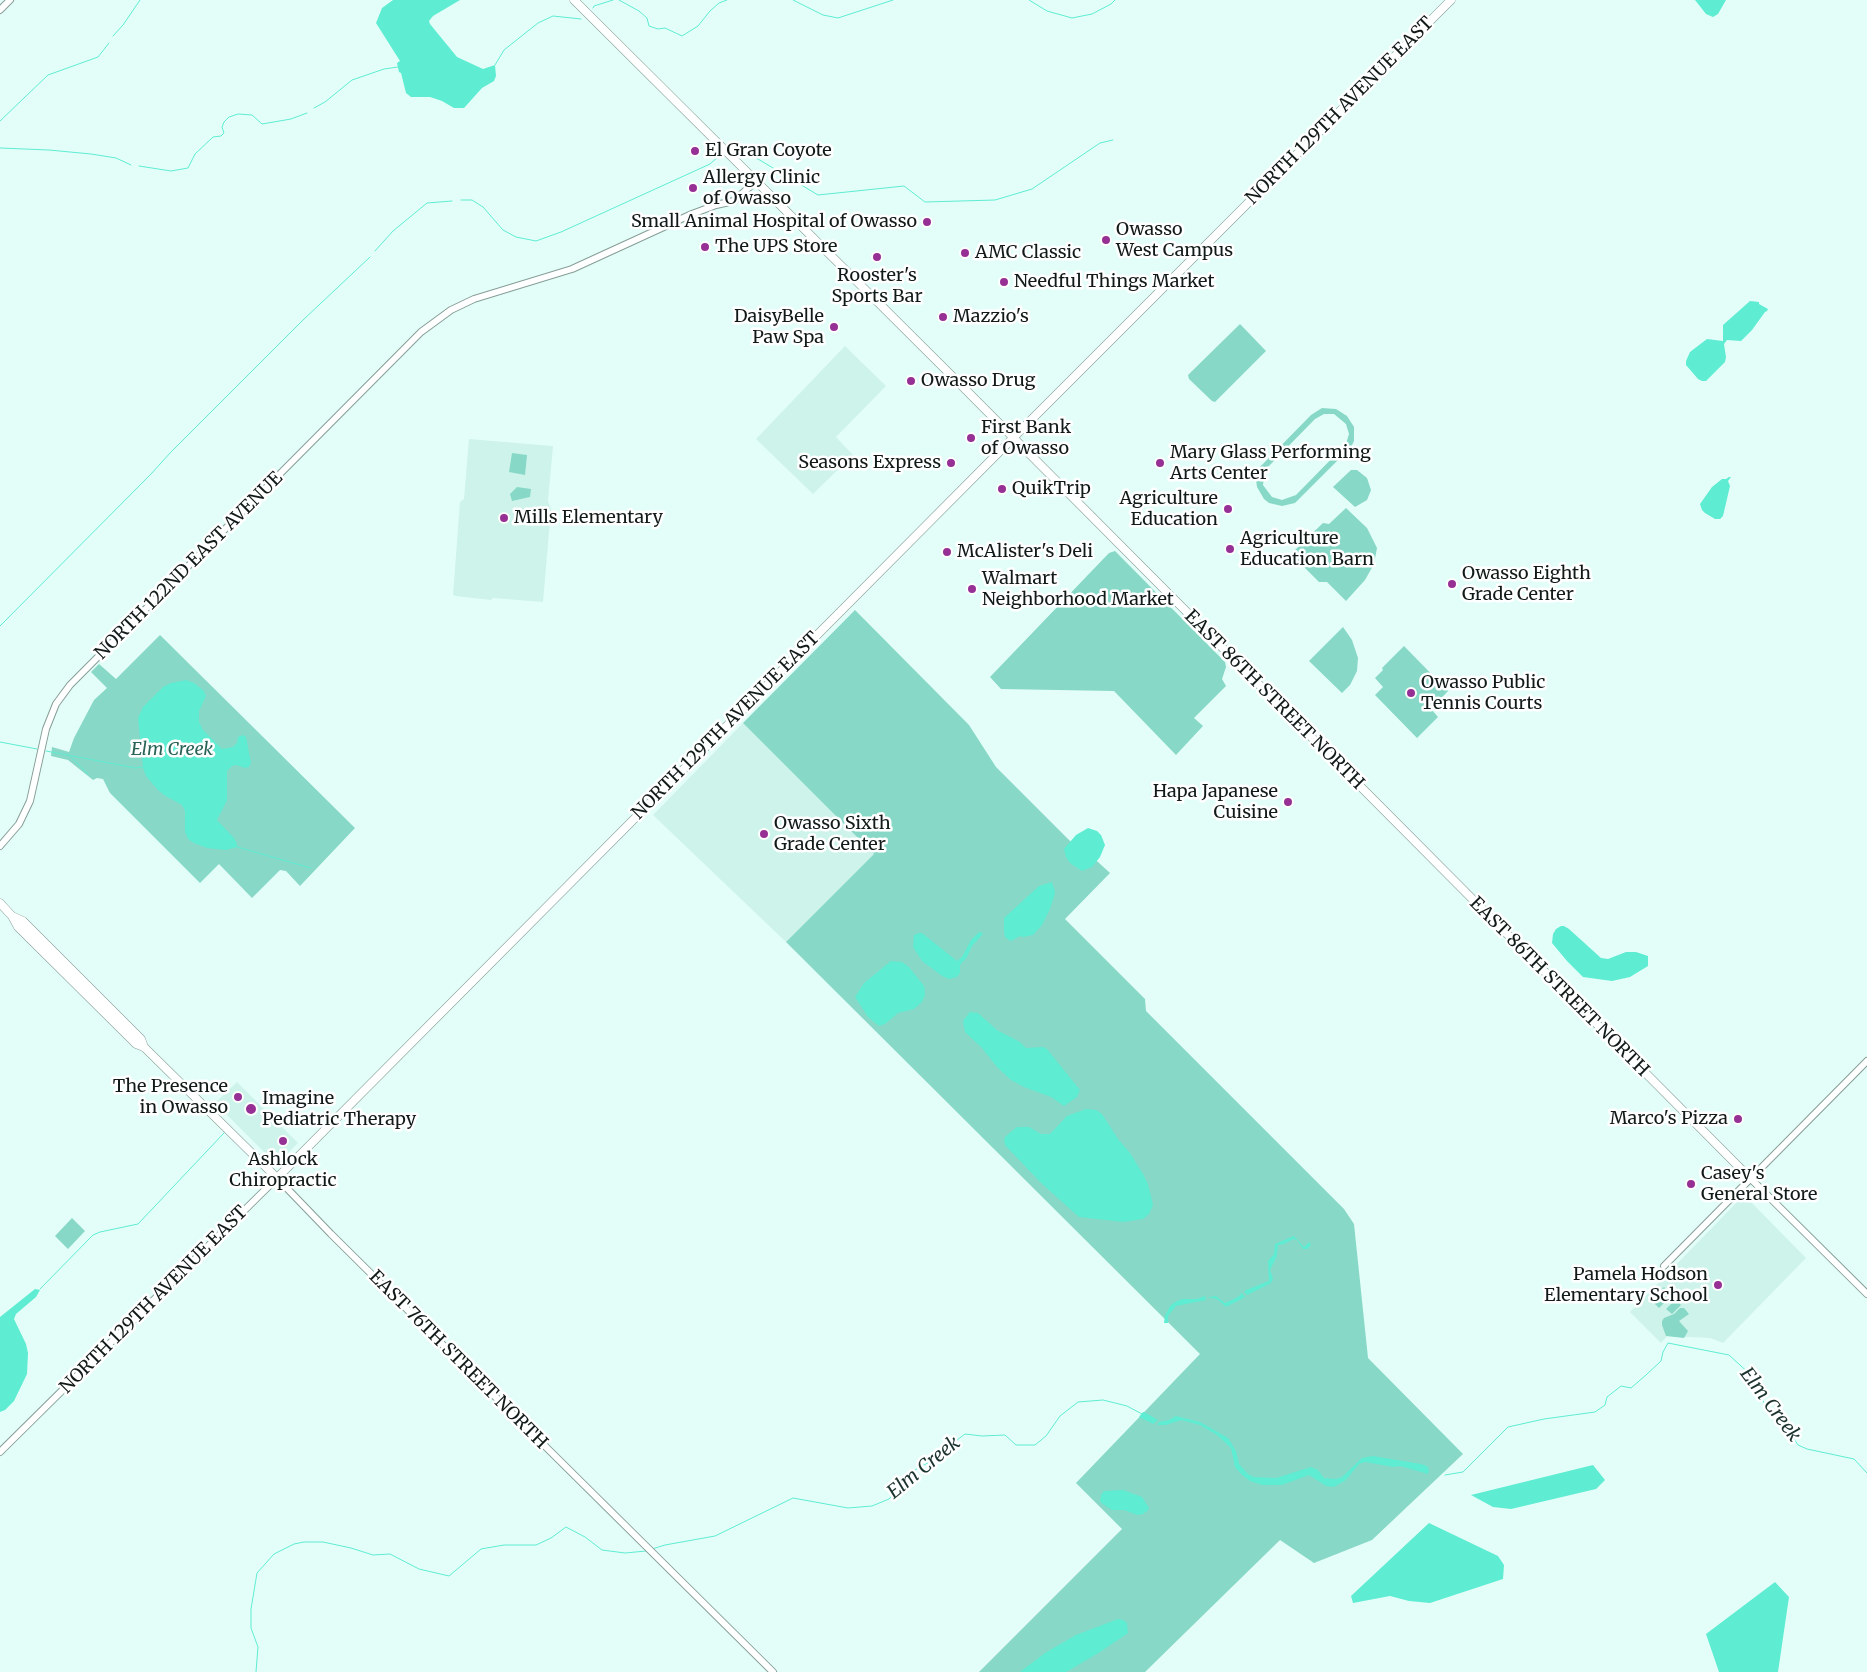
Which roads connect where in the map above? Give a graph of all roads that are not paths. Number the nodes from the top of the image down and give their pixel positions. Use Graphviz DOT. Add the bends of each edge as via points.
graph roads {
  1 [pos="10,0"];
  2 [pos="574,0"];
  3 [pos="1451,0"];
  4 [pos="0,10"];
  5 [pos="756,181"];
  6 [pos="1013,438"];
  7 [pos="0,846"];
  8 [pos="0,903"];
  9 [pos="1867,1061"];
  10 [pos="277,1178"];
  11 [pos="1751,1179"];
  12 [pos="1664,1266"];
  13 [pos="1867,1294"];
  14 [pos="0,1452"];
  15 [pos="773,1672"];
  1 -- 4 [label="street"];
  2 -- 5 [label="main road, EAST 86TH STREET NORTH"];
  3 -- 6 [label="main road, NORTH 129TH AVENUE EAST"];
  5 -- 6 [label="main road, EAST 86TH STREET NORTH"];
  5 -- 7 [label="street, NORTH 122ND EAST AVENUE" via="734,201 692,214 572,269 474,299 458,306 421,332 70,684 56,704 46,729 30,801 19,824"];
  6 -- 10 [label="main road, NORTH 129TH AVENUE EAST"];
  6 -- 11 [label="main road, EAST 86TH STREET NORTH"];
  8 -- 10 [label="main road, EAST 76TH STREET NORTH" via="18,927"];
  9 -- 11 [label="street"];
  10 -- 14 [label="street, NORTH 129TH AVENUE EAST"];
  10 -- 15 [label="street, EAST 76TH STREET NORTH"];
  11 -- 12 [label="street"];
  11 -- 13 [label="street, EAST 86TH STREET NORTH"];
}
